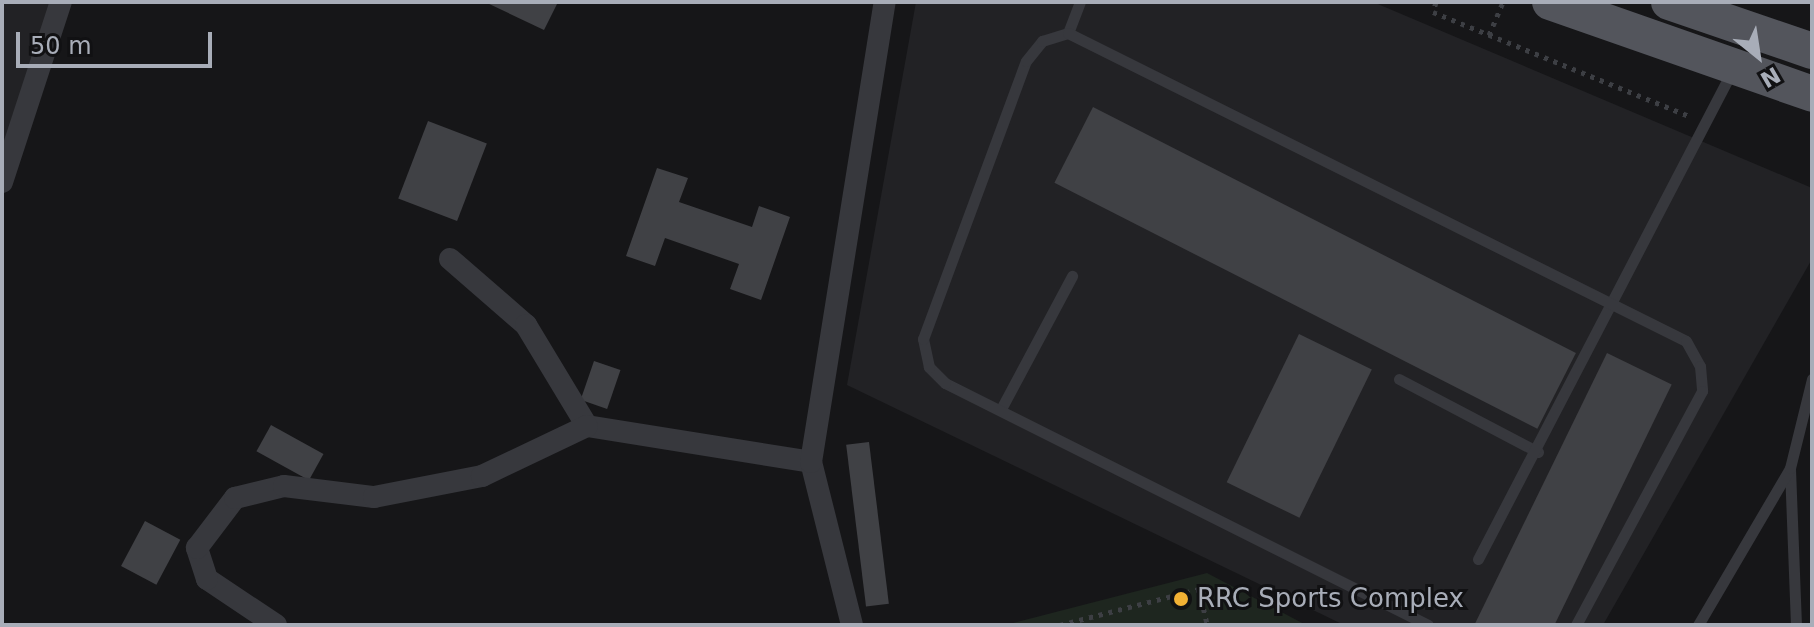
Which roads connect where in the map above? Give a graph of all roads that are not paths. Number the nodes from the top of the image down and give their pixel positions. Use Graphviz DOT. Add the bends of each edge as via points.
graph roads {
  1 [pos="61,2"];
  2 [pos="885,2"];
  3 [pos="1080,2"];
  4 [pos="1550,2"];
  5 [pos="1669,2"];
  6 [pos="1068,33"];
  7 [pos="1812,51"];
  8 [pos="1735,67"];
  9 [pos="1812,94"];
  10 [pos="2,182"];
  11 [pos="450,259"];
  12 [pos="1072,276"];
  13 [pos="1610,303"];
  14 [pos="1399,379"];
  15 [pos="1812,379"];
  16 [pos="1001,409"];
  17 [pos="587,426"];
  18 [pos="1538,452"];
  19 [pos="811,462"];
  20 [pos="1790,468"];
  21 [pos="1478,559"];
  22 [pos="276,625"];
  23 [pos="852,625"];
  24 [pos="1428,625"];
  25 [pos="1576,625"];
  26 [pos="1698,625"];
  27 [pos="1796,625"];
  1 -- 10 [label="street"];
  2 -- 19 [label="street"];
  3 -- 6 [label="lane"];
  4 -- 8 [label="main road"];
  5 -- 7 [label="main road"];
  6 -- 13 [label="lane"];
  6 -- 16 [label="lane" via="1042,41 1026,61 923,339 929,367 945,383"];
  8 -- 9 [label="main road"];
  8 -- 13 [label="lane"];
  11 -- 17 [label="street" via="526,325"];
  12 -- 16 [label="lane"];
  13 -- 18 [label="lane"];
  13 -- 25 [label="lane" via="1686,341 1700,366 1702,391"];
  14 -- 18 [label="lane"];
  15 -- 20 [label="lane"];
  16 -- 24 [label="lane"];
  17 -- 19 [label="street"];
  17 -- 22 [label="street" via="482,476 374,497 284,486 235,498 197,548 202,564 207,579"];
  18 -- 21 [label="lane"];
  19 -- 23 [label="street"];
  20 -- 26 [label="lane"];
  20 -- 27 [label="lane"];
}
